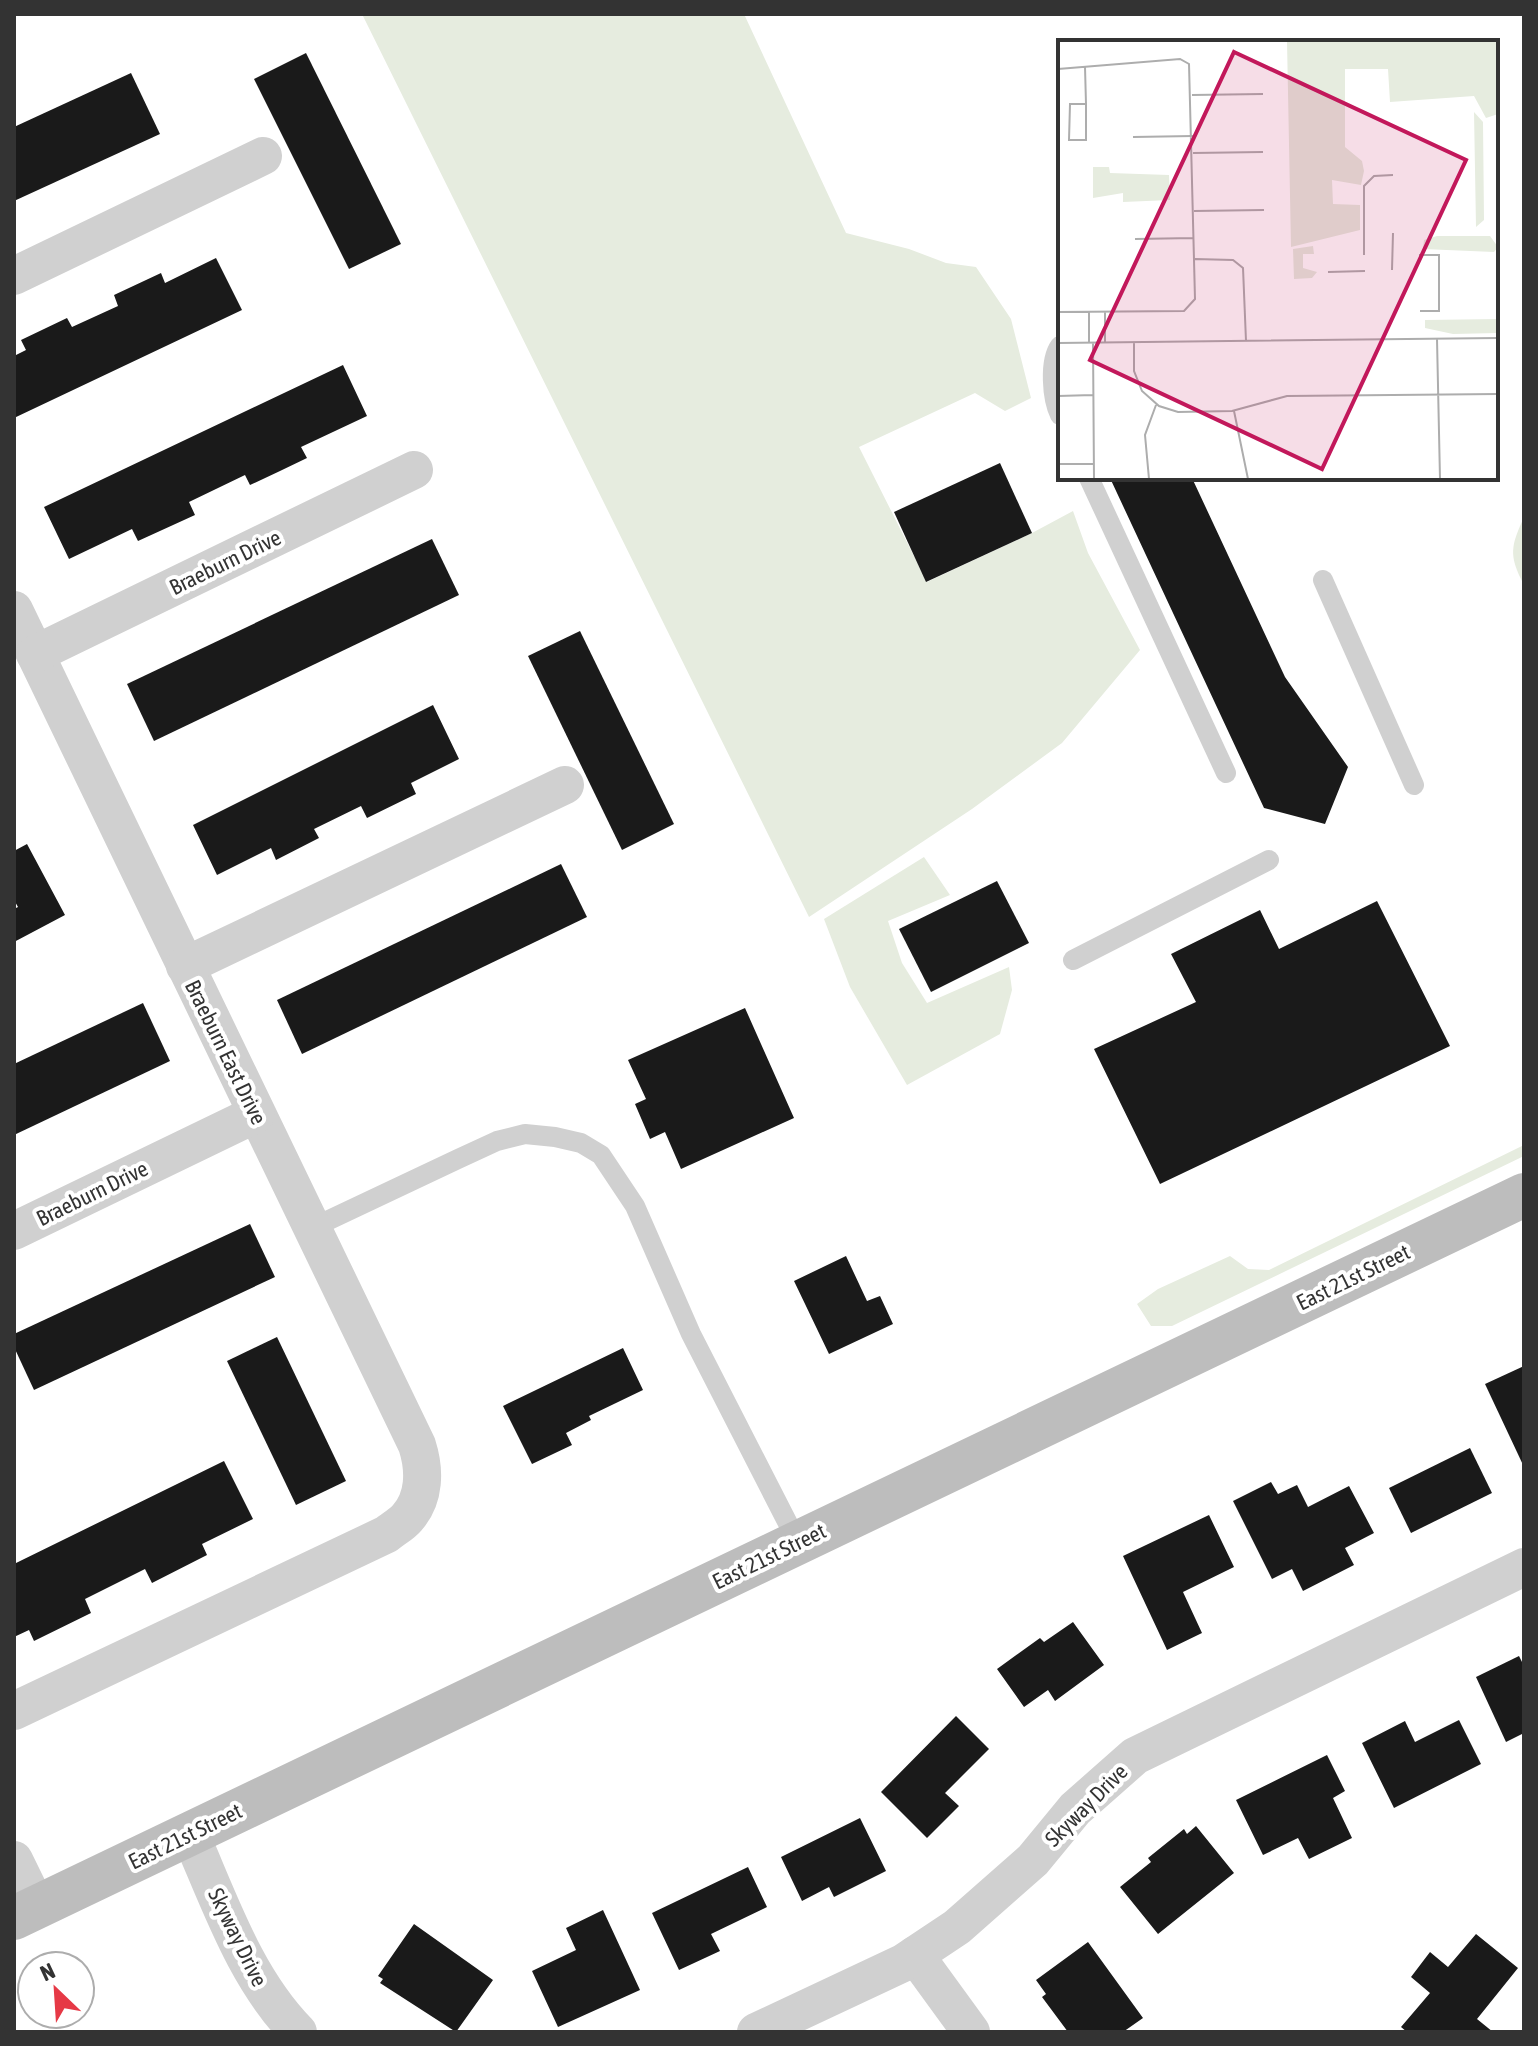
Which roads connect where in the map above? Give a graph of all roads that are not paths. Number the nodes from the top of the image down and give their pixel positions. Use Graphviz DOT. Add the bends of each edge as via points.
graph roads {
  1 [pos="263,156"];
  2 [pos="14,276"];
  3 [pos="1058,348"];
  4 [pos="1058,411"];
  5 [pos="414,470"];
  6 [pos="1090,480"];
  7 [pos="1323,580"];
  8 [pos="14,610"];
  9 [pos="35,654"];
  10 [pos="1226,773"];
  11 [pos="565,785"];
  12 [pos="1414,785"];
  13 [pos="1269,860"];
  14 [pos="1073,960"];
  15 [pos="185,966"];
  16 [pos="256,1114"];
  17 [pos="1524,1195"];
  18 [pos="312,1228"];
  19 [pos="14,1231"];
  20 [pos="798,1543"];
  21 [pos="1524,1567"];
  22 [pos="14,1711"];
  23 [pos="190,1834"];
  24 [pos="14,1860"];
  25 [pos="25,1913"];
  26 [pos="915,1955"];
  27 [pos="298,2032"];
  28 [pos="756,2032"];
  29 [pos="971,2032"];
  1 -- 2 [label="street"];
  3 -- 4 [label="lane" via="1053,400"];
  5 -- 9 [label="street, Braeburn Drive"];
  6 -- 10 [label="lane"];
  7 -- 12 [label="lane"];
  8 -- 9 [label="street, Braeburn East Drive"];
  9 -- 15 [label="street, Braeburn East Drive"];
  11 -- 15 [label="street"];
  13 -- 14 [label="lane"];
  15 -- 16 [label="street, Braeburn East Drive"];
  16 -- 18 [label="street, Braeburn East Drive"];
  16 -- 19 [label="street, Braeburn Drive"];
  17 -- 20 [label="main road, East 21st Street"];
  18 -- 20 [label="lane" via="497,1141 525,1134 555,1137 601,1155 635,1206 691,1334"];
  18 -- 22 [label="street, Braeburn East Drive" via="419,1450 419,1496 406,1520 387,1534"];
  20 -- 23 [label="main road, East 21st Street"];
  21 -- 26 [label="street, Skyway Drive" via="1135,1756 1075,1809 994,1897"];
  23 -- 25 [label="main road, East 21st Street"];
  23 -- 27 [label="street, Skyway Drive" via="253,1971"];
  24 -- 25 [label="street"];
  26 -- 28 [label="street, Skyway Drive"];
  26 -- 29 [label="street"];
}
